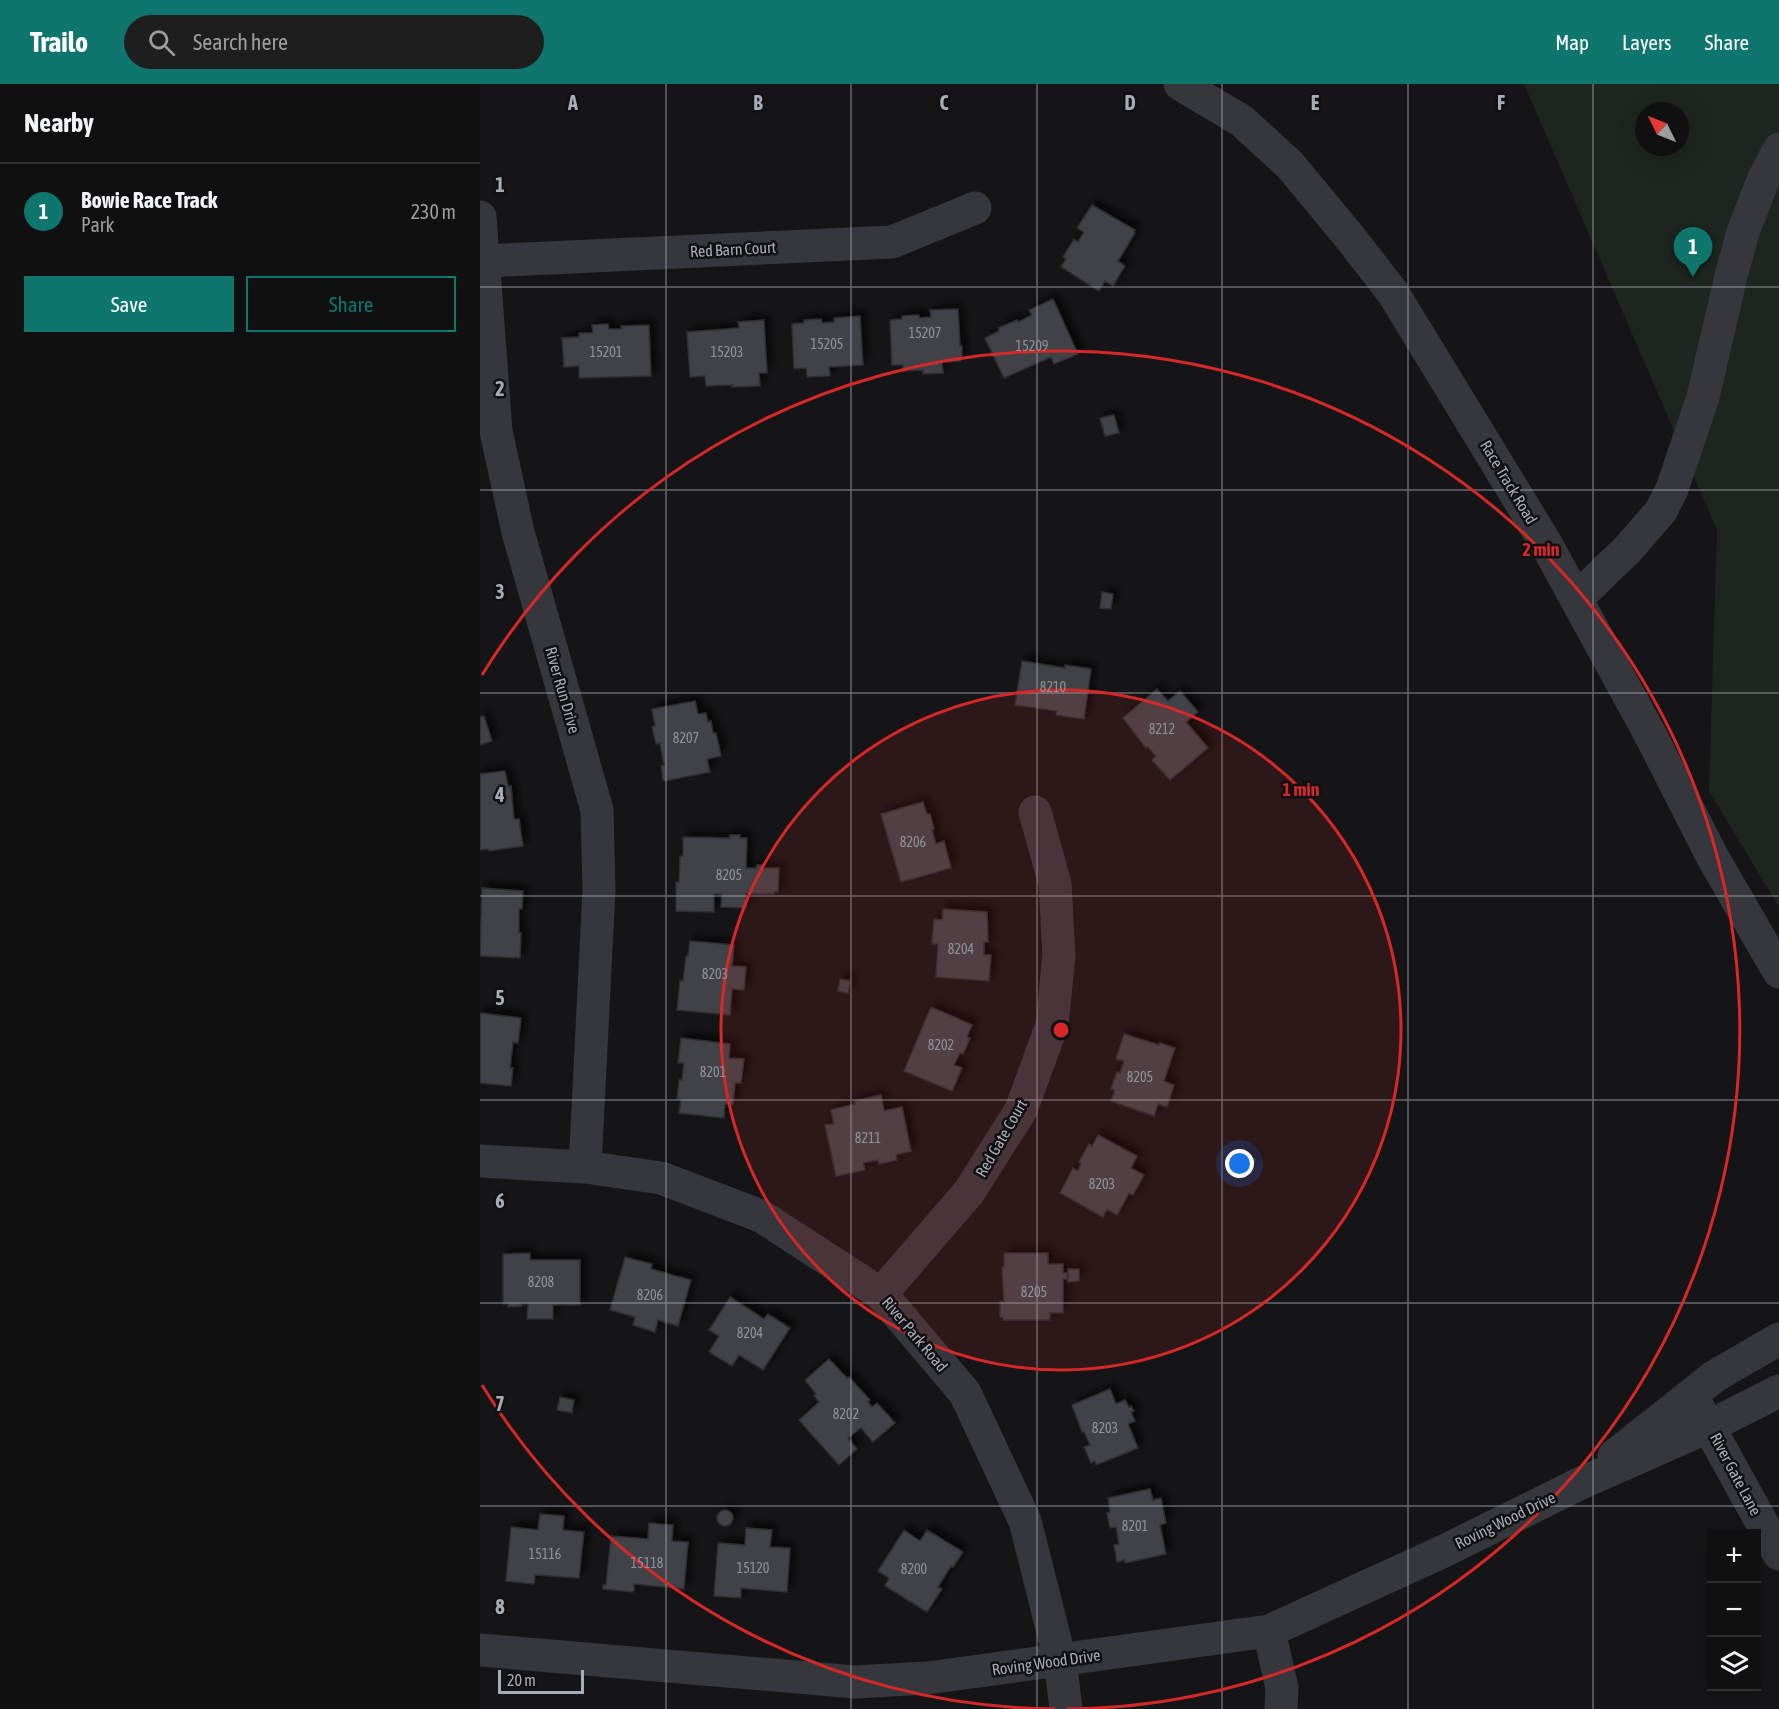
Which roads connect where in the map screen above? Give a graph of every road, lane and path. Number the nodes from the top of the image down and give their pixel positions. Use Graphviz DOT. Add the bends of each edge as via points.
graph roads {
  1 [pos="1180,84"];
  2 [pos="1779,149"];
  3 [pos="975,208"];
  4 [pos="480,217"];
  5 [pos="484,261"];
  6 [pos="1576,599"];
  7 [pos="1035,812"];
  8 [pos="1779,972"];
  9 [pos="480,1161"];
  10 [pos="585,1167"];
  11 [pos="881,1294"];
  12 [pos="1779,1339"];
  13 [pos="1779,1391"];
  14 [pos="1690,1395"];
  15 [pos="1710,1426"];
  16 [pos="1579,1484"];
  17 [pos="1779,1554"];
  18 [pos="1269,1631"];
  19 [pos="480,1650"];
  20 [pos="1060,1660"];
  21 [pos="1066,1709"];
  22 [pos="1281,1709"];
  1 -- 6 [label="street, Race Track Road" via="1242,121 1290,165 1393,293"];
  2 -- 6 [label="street" via="1743,232 1702,397 1672,489 1660,511 1628,549"];
  3 -- 5 [label="street, Red Barn Court" via="892,242"];
  4 -- 5 [label="street, River Run Drive"];
  5 -- 10 [label="street, River Run Drive" via="496,431 518,532 597,810 599,890"];
  6 -- 8 [label="street, Race Track Road" via="1712,856"];
  7 -- 11 [label="street, Red Gate Court" via="1055,884 1059,955 1052,1025 1021,1110 969,1192"];
  9 -- 10 [label="street, River Park Road"];
  10 -- 11 [label="street, River Park Road" via="661,1178 760,1216"];
  11 -- 20 [label="street, River Park Road" via="965,1393 1026,1521"];
  12 -- 14 [label="street, Roving Wood Drive"];
  13 -- 15 [label="street, Roving Wood Drive"];
  14 -- 15 [label="street, River Gate Lane"];
  14 -- 16 [label="street, Roving Wood Drive"];
  15 -- 16 [label="street, Roving Wood Drive"];
  15 -- 17 [label="street, River Gate Lane"];
  16 -- 18 [label="street, Roving Wood Drive"];
  18 -- 20 [label="street, Roving Wood Drive"];
  18 -- 22 [label="street" via="1282,1688"];
  19 -- 20 [label="street, Roving Wood Drive" via="855,1682 928,1678"];
  20 -- 21 [label="street, River Park Road"];
}
